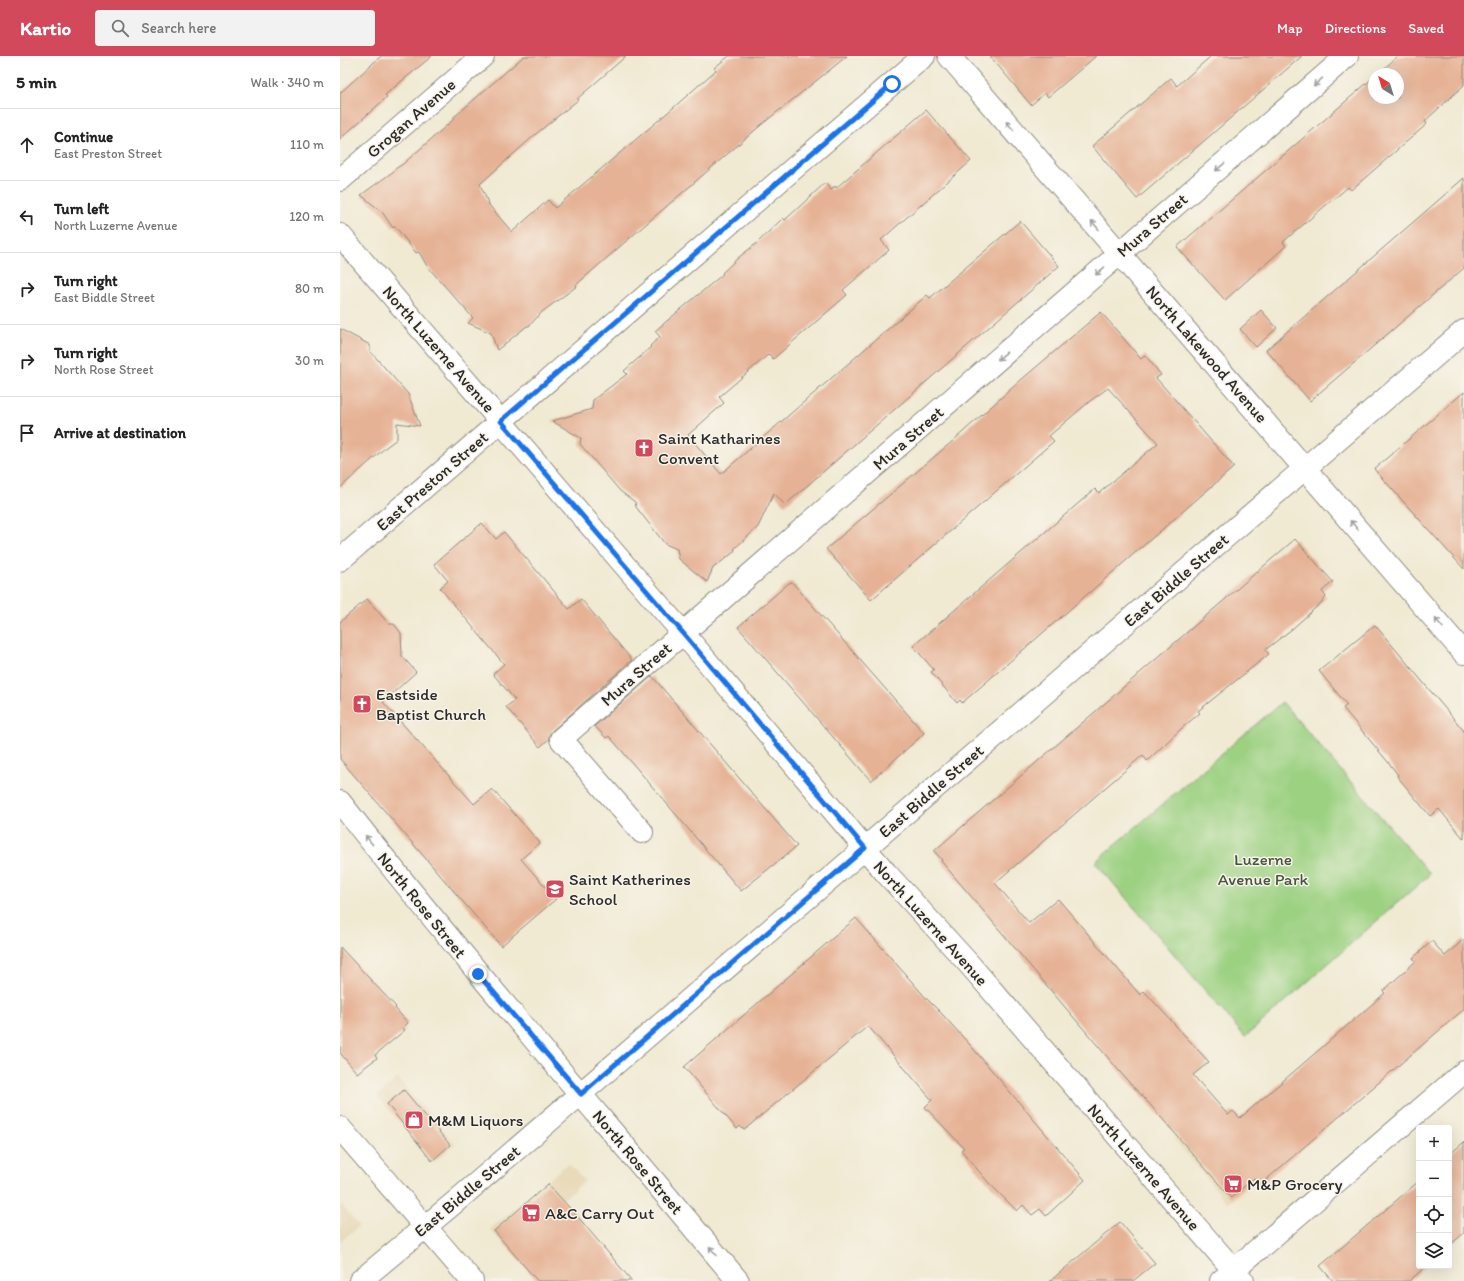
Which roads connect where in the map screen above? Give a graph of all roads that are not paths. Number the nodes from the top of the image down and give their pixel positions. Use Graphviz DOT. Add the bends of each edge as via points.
graph roads {
  1 [pos="483,56"];
  2 [pos="924,56"];
  3 [pos="949,56"];
  4 [pos="1347,56"];
  5 [pos="340,180"];
  6 [pos="340,235"];
  7 [pos="1120,253"];
  8 [pos="1464,331"];
  9 [pos="501,421"];
  10 [pos="1305,468"];
  11 [pos="340,560"];
  12 [pos="683,633"];
  13 [pos="1464,653"];
  14 [pos="340,802"];
  15 [pos="642,832"];
  16 [pos="865,848"];
  17 [pos="1464,1072"];
  18 [pos="581,1094"];
  19 [pos="340,1128"];
  20 [pos="425,1226"];
  21 [pos="1232,1278"];
  22 [pos="360,1281"];
  23 [pos="472,1281"];
  24 [pos="738,1281"];
  1 -- 5 [label="street, Grogan Avenue"];
  2 -- 9 [label="street, East Preston Street"];
  7 -- 3 [label="street, North Lakewood Avenue, one-way"];
  4 -- 7 [label="street, Mura Street, one-way"];
  6 -- 9 [label="street, North Luzerne Avenue"];
  7 -- 10 [label="street, North Lakewood Avenue"];
  7 -- 12 [label="street, Mura Street, one-way"];
  8 -- 10 [label="street, East Biddle Street"];
  9 -- 11 [label="street, East Preston Street"];
  9 -- 12 [label="street, North Luzerne Avenue"];
  13 -- 10 [label="street, North Lakewood Avenue, one-way"];
  10 -- 16 [label="street, East Biddle Street"];
  12 -- 15 [label="street, Mura Street" via="561,739"];
  12 -- 16 [label="street, North Luzerne Avenue"];
  18 -- 14 [label="street, North Rose Street, one-way" via="478,974"];
  16 -- 18 [label="street, East Biddle Street"];
  16 -- 21 [label="street, North Luzerne Avenue" via="969,964"];
  17 -- 21 [label="street"];
  18 -- 20 [label="street, East Biddle Street"];
  24 -- 18 [label="street, North Rose Street, one-way"];
  19 -- 20 [label="street"];
  20 -- 22 [label="street, East Biddle Street"];
  20 -- 23 [label="street"];
}
